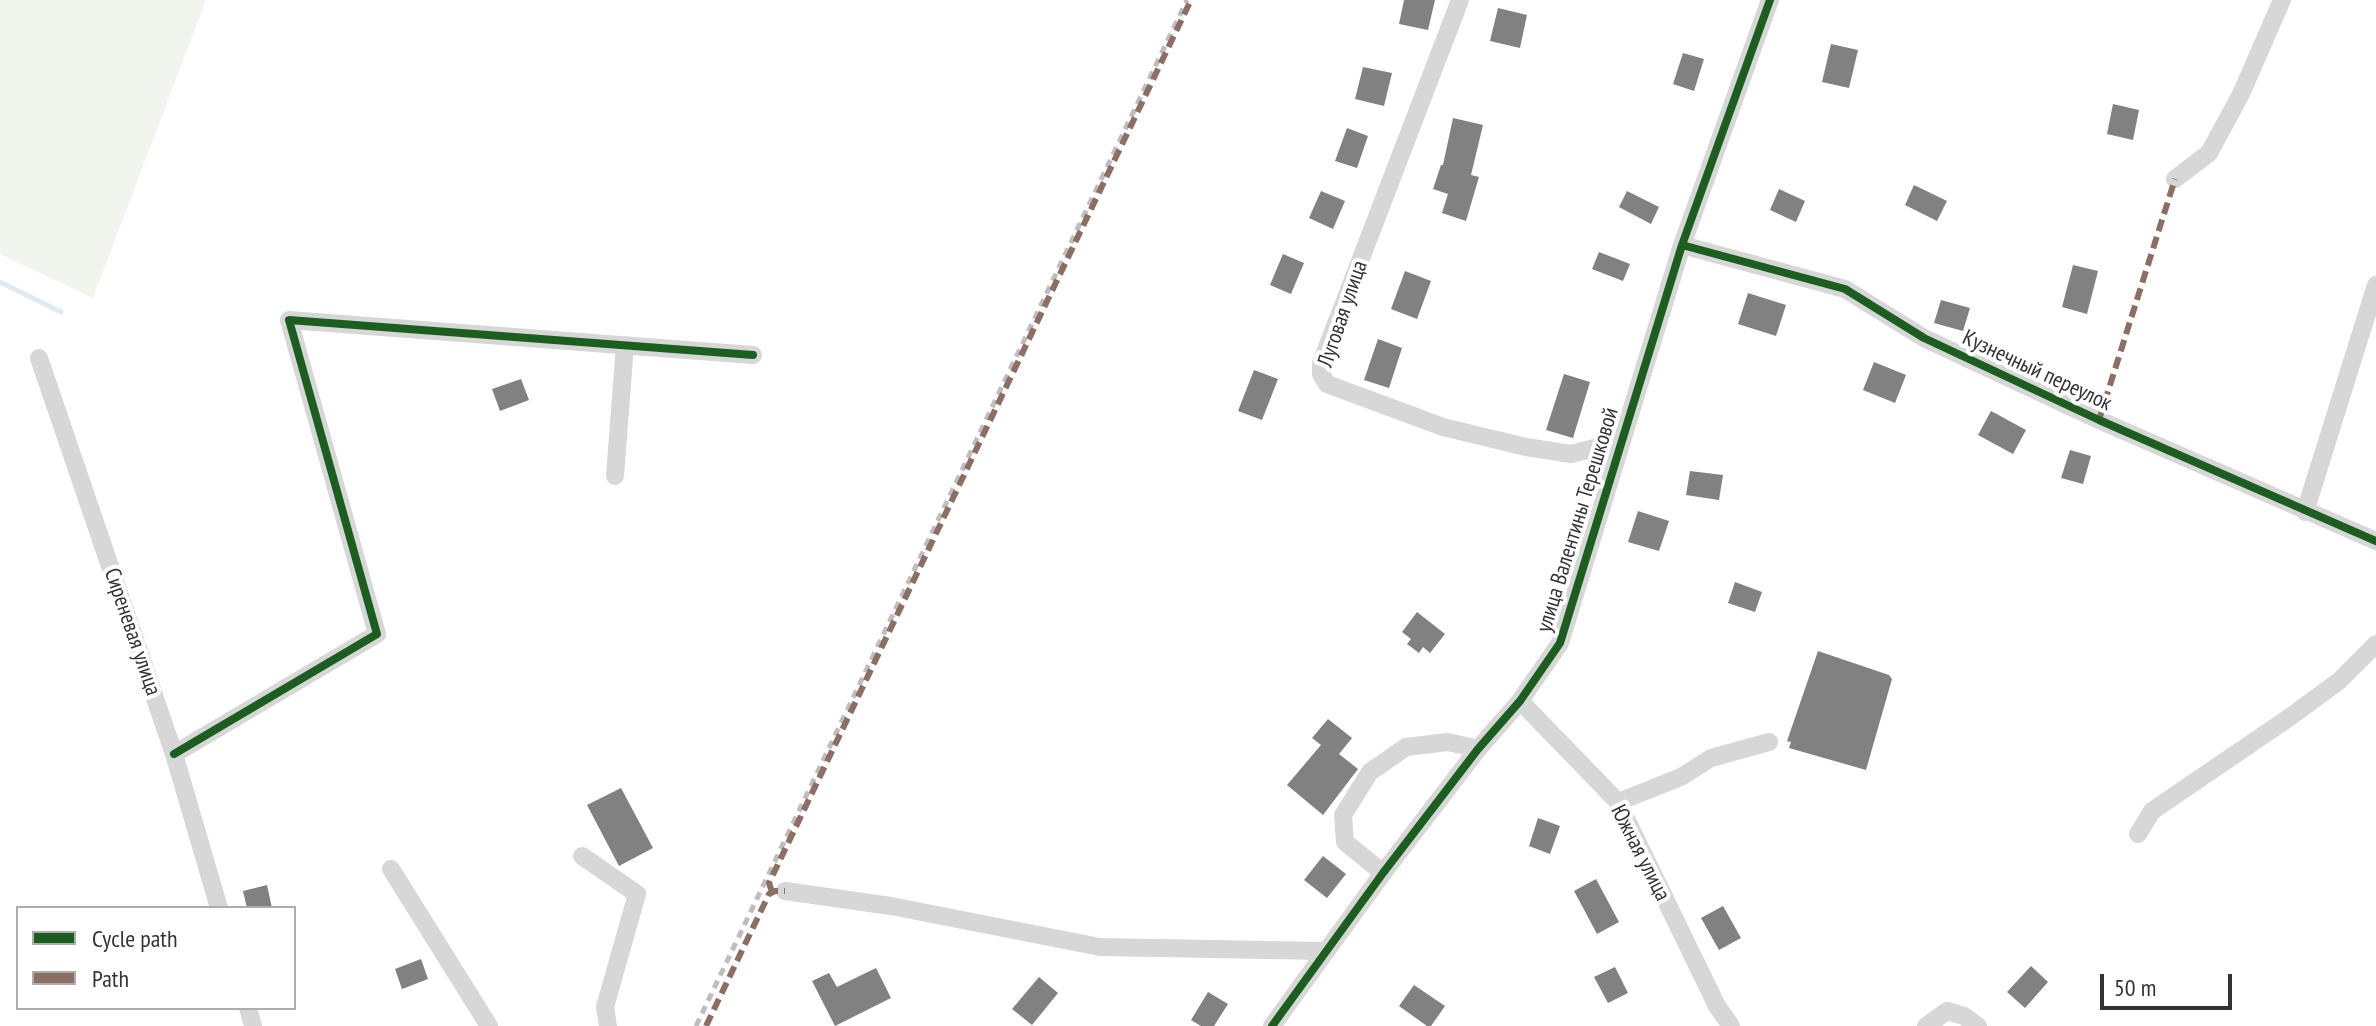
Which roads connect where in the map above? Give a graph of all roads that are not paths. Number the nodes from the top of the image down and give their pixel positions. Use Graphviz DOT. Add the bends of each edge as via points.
graph roads {
  1 [pos="1460,0"];
  2 [pos="1770,0"];
  3 [pos="2282,0"];
  4 [pos="2175,179"];
  5 [pos="1682,245"];
  6 [pos="2376,285"];
  7 [pos="625,345"];
  8 [pos="753,355"];
  9 [pos="39,358"];
  10 [pos="1622,441"];
  11 [pos="615,476"];
  12 [pos="2305,512"];
  13 [pos="2376,541"];
  14 [pos="2376,644"];
  15 [pos="1520,701"];
  16 [pos="1769,742"];
  17 [pos="1478,749"];
  18 [pos="174,754"];
  19 [pos="1618,802"];
  20 [pos="2138,834"];
  21 [pos="582,856"];
  22 [pos="391,869"];
  23 [pos="1383,873"];
  24 [pos="785,891"];
  25 [pos="218,906"];
  26 [pos="1325,951"];
  27 [pos="489,1026"];
  28 [pos="608,1026"];
  29 [pos="1272,1026"];
  30 [pos="1731,1026"];
  31 [pos="1926,1026"];
  32 [pos="1978,1026"];
  1 -- 10 [label="street, Луговая улица" via="1321,374 1327,384 1492,440 1571,454"];
  2 -- 5 [label="street, улица Валентины Терешковой"];
  3 -- 4 [label="street" via="2209,153"];
  5 -- 10 [label="street, улица Валентины Терешковой"];
  5 -- 12 [label="street, Кузнечный переулок" via="1845,289 1924,338"];
  6 -- 12 [label="street"];
  7 -- 8 [label="street"];
  7 -- 11 [label="street"];
  7 -- 18 [label="street" via="289,320 377,634"];
  9 -- 18 [label="street, Сиреневая улица"];
  10 -- 15 [label="street, улица Валентины Терешковой" via="1560,643"];
  12 -- 13 [label="street, Кузнечный переулок"];
  14 -- 20 [label="street" via="2315,699 2152,811"];
  15 -- 17 [label="street, улица Валентины Терешковой"];
  15 -- 19 [label="street, Южная улица"];
  16 -- 19 [label="street" via="1711,758 1681,777"];
  17 -- 23 [label="street, улица Валентины Терешковой"];
  17 -- 23 [label="street" via="1448,742 1406,747 1370,772 1343,815 1345,842"];
  18 -- 25 [label="street, Сиреневая улица"];
  19 -- 30 [label="street, Южная улица"];
  21 -- 28 [label="street" via="637,894 605,1007"];
  22 -- 27 [label="street"];
  23 -- 26 [label="street, улица Валентины Терешковой"];
  24 -- 26 [label="street" via="1100,947"];
  26 -- 29 [label="street, улица Валентины Терешковой"];
  31 -- 32 [label="street" via="1947,1011"];
}
